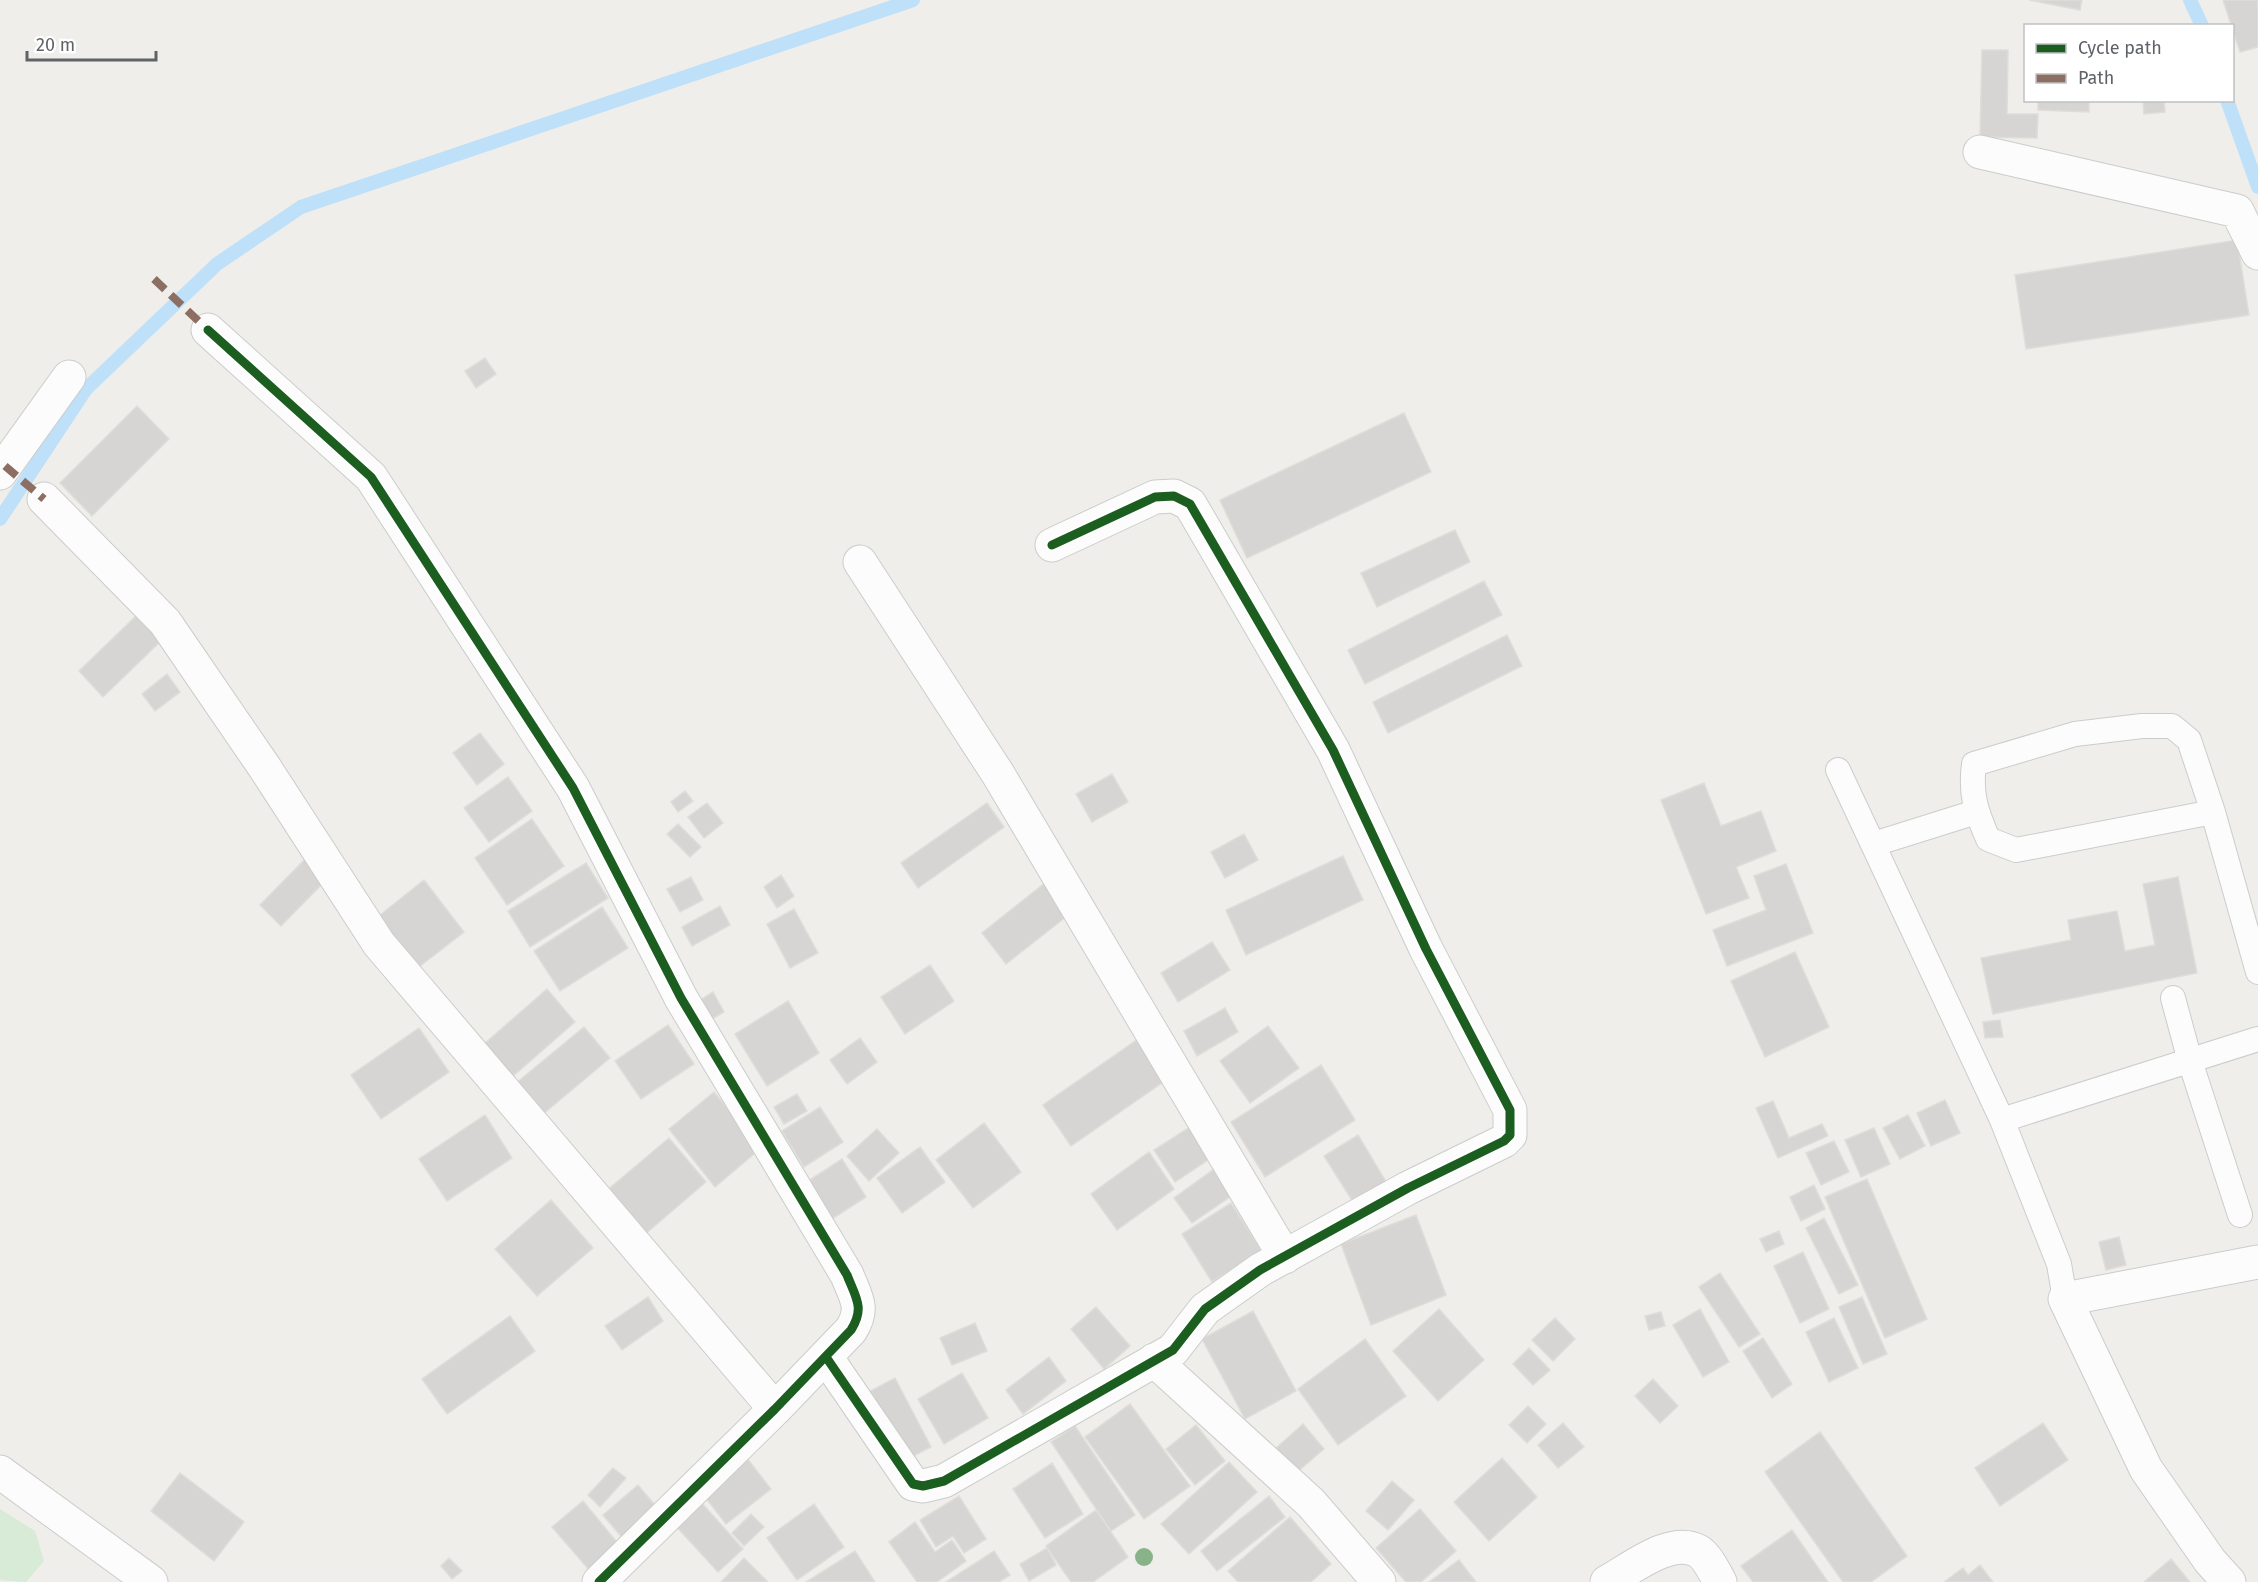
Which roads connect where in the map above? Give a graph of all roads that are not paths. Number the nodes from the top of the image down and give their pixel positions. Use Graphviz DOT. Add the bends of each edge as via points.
graph roads {
  1 [pos="1980,152"];
  2 [pos="2258,253"];
  3 [pos="207,330"];
  4 [pos="69,377"];
  5 [pos="0,473"];
  6 [pos="44,498"];
  7 [pos="1052,545"];
  8 [pos="860,562"];
  9 [pos="1838,770"];
  10 [pos="1976,812"];
  11 [pos="2213,812"];
  12 [pos="1874,844"];
  13 [pos="2258,972"];
  14 [pos="2173,998"];
  15 [pos="2258,1040"];
  16 [pos="2190,1061"];
  17 [pos="2002,1120"];
  18 [pos="2240,1215"];
  19 [pos="1286,1257"];
  20 [pos="2258,1262"];
  21 [pos="2065,1299"];
  22 [pos="826,1357"];
  23 [pos="1154,1360"];
  24 [pos="775,1409"];
  25 [pos="0,1472"];
  26 [pos="151,1582"];
  27 [pos="599,1582"];
  28 [pos="1379,1582"];
  29 [pos="1607,1582"];
  30 [pos="1720,1582"];
  31 [pos="2229,1582"];
  1 -- 2 [label="street" via="2237,211"];
  3 -- 22 [label="street" via="371,477 573,788 681,998 847,1275 860,1316"];
  4 -- 5 [label="street"];
  6 -- 24 [label="street" via="165,622 379,944"];
  7 -- 19 [label="street" via="1155,497 1174,496 1190,504 1333,750 1426,949 1510,1110 1510,1135 1504,1141 1408,1188"];
  8 -- 19 [label="street" via="998,774"];
  9 -- 12 [label="lane"];
  10 -- 11 [label="lane" via="1988,839 2016,850"];
  10 -- 11 [label="lane" via="1971,788 1974,764 2075,734 2142,726 2172,726 2189,740"];
  10 -- 12 [label="lane"];
  11 -- 13 [label="lane"];
  12 -- 17 [label="lane"];
  14 -- 16 [label="lane"];
  15 -- 16 [label="lane"];
  16 -- 17 [label="lane"];
  16 -- 18 [label="lane"];
  17 -- 21 [label="lane" via="2059,1264"];
  19 -- 23 [label="street" via="1260,1270 1205,1309 1173,1350"];
  20 -- 21 [label="street"];
  21 -- 31 [label="street" via="2146,1469"];
  22 -- 23 [label="street" via="908,1478 923,1486 944,1481"];
  22 -- 24 [label="street"];
  23 -- 28 [label="street" via="1311,1503"];
  24 -- 27 [label="street"];
  25 -- 26 [label="street"];
  29 -- 30 [label="street" via="1666,1550 1686,1547 1701,1552"];
}
